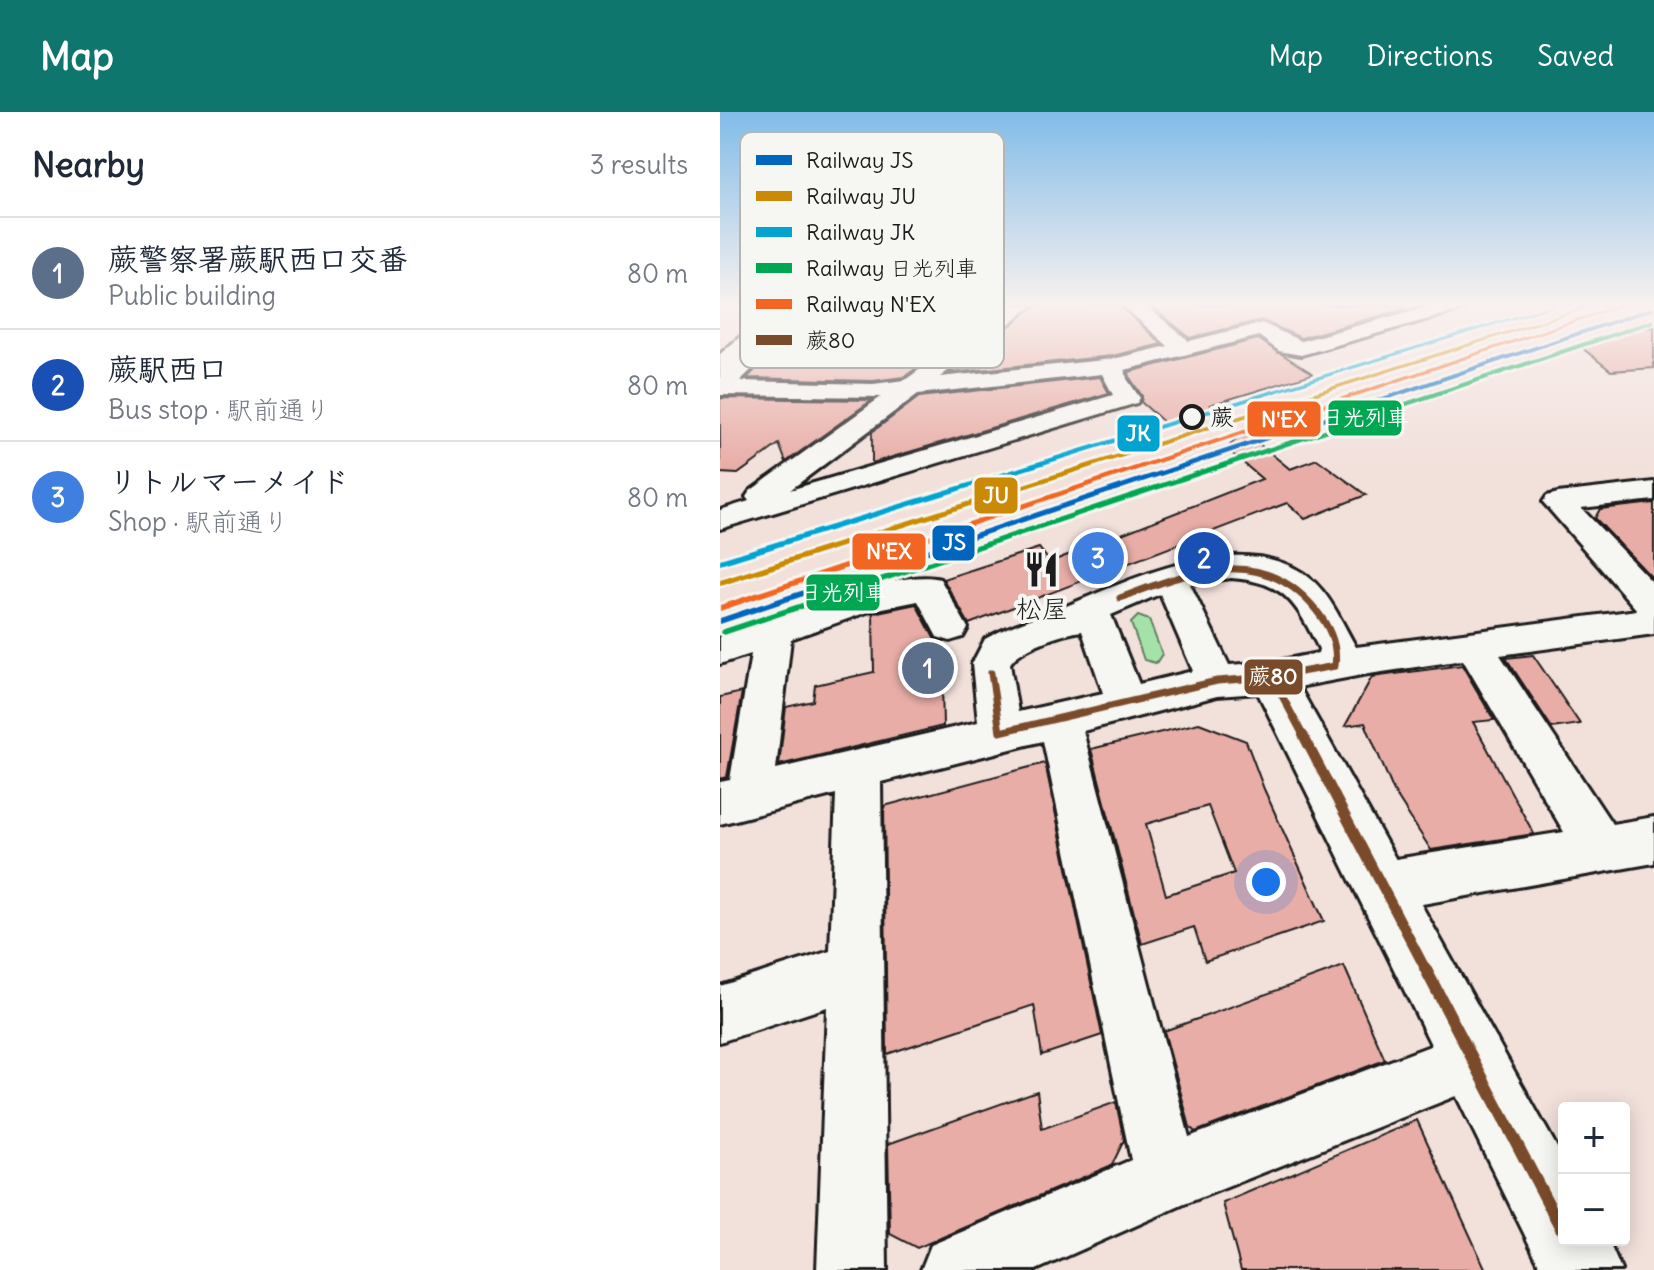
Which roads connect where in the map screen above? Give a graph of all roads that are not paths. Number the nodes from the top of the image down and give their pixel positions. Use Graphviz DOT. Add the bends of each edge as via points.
graph roads {
  1 [pos="1139,359"];
  2 [pos="1113,366"];
  3 [pos="740,368"];
  4 [pos="906,368"];
  5 [pos="939,368"];
  6 [pos="720,387"];
  7 [pos="912,388"];
  8 [pos="873,391"];
  9 [pos="746,479"];
  10 [pos="1654,491"];
  11 [pos="728,518"];
  12 [pos="1171,580"];
  13 [pos="1654,606"];
  14 [pos="1067,620"];
  15 [pos="1654,621"];
  16 [pos="950,628"];
  17 [pos="773,632"];
  18 [pos="1474,646"];
  19 [pos="720,650"];
  20 [pos="1335,666"];
  21 [pos="1244,679"];
  22 [pos="1126,702"];
  23 [pos="1059,718"];
  24 [pos="1000,732"];
  25 [pos="859,768"];
  26 [pos="735,799"];
  27 [pos="1654,840"];
  28 [pos="1601,849"];
  29 [pos="1383,886"];
  30 [pos="857,970"];
  31 [pos="720,1014"];
  32 [pos="1475,1059"];
  33 [pos="1167,1178"];
  34 [pos="1558,1222"];
  35 [pos="1570,1246"];
  36 [pos="852,1270"];
  37 [pos="956,1270"];
  38 [pos="1582,1270"];
  1 -- 2 [label="street"];
  2 -- 7 [label="street"];
  2 -- 11 [label="street" via="1115,380 1128,398"];
  3 -- 6 [label="street"];
  4 -- 8 [label="street"];
  5 -- 7 [label="street"];
  6 -- 8 [label="street"];
  7 -- 8 [label="street"];
  7 -- 11 [label="street"];
  8 -- 9 [label="street"];
  10 -- 13 [label="street" via="1558,502"];
  12 -- 14 [label="street"];
  12 -- 20 [label="street" via="1220,568 1281,576 1305,593 1325,626 1338,649"];
  12 -- 21 [label="street"];
  14 -- 22 [label="street" via="1088,617 1098,624"];
  14 -- 24 [label="street" via="1006,644 993,656"];
  15 -- 18 [label="street"];
  16 -- 17 [label="street" via="928,587 867,599"];
  17 -- 19 [label="street"];
  17 -- 26 [label="street"];
  18 -- 20 [label="street"];
  18 -- 28 [label="street"];
  20 -- 21 [label="street"];
  21 -- 22 [label="street"];
  21 -- 29 [label="main road"];
  22 -- 23 [label="street"];
  23 -- 24 [label="street"];
  23 -- 33 [label="street"];
  24 -- 25 [label="street"];
  25 -- 26 [label="street"];
  25 -- 30 [label="street"];
  27 -- 28 [label="street"];
  28 -- 29 [label="street"];
  29 -- 32 [label="main road"];
  30 -- 31 [label="street"];
  30 -- 36 [label="street"];
  32 -- 33 [label="street"];
  32 -- 34 [label="main road"];
  33 -- 37 [label="street"];
  35 -- 38 [label="main road"];
}
